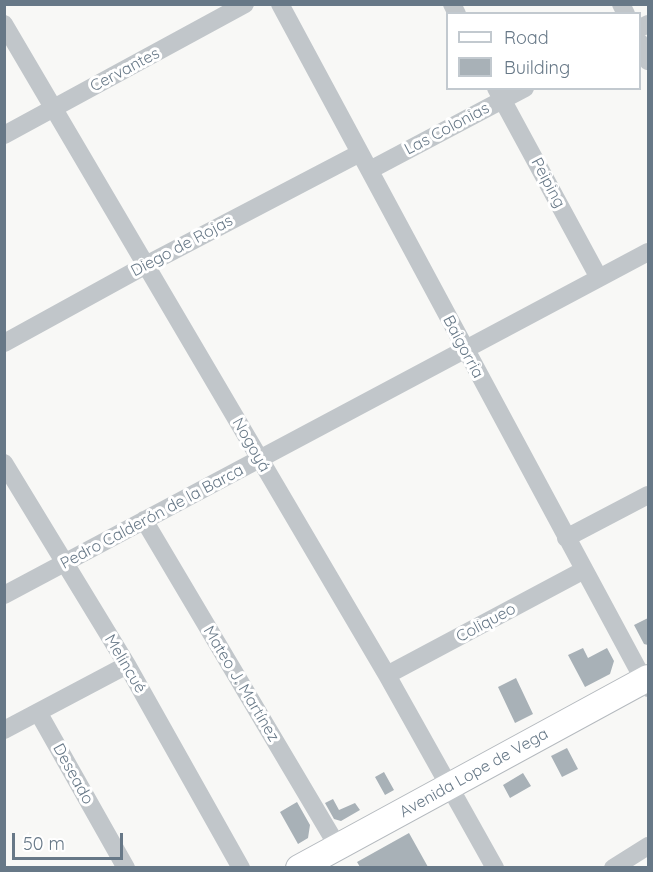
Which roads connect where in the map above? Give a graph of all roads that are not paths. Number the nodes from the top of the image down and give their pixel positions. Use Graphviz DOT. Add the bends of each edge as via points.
graph roads {
  1 [pos="245,4"];
  2 [pos="280,4"];
  3 [pos="4,24"];
  4 [pos="641,47"];
  5 [pos="648,61"];
  6 [pos="517,90"];
  7 [pos="500,94"];
  8 [pos="54,108"];
  9 [pos="4,135"];
  10 [pos="360,153"];
  11 [pos="370,170"];
  12 [pos="648,252"];
  13 [pos="146,265"];
  14 [pos="599,278"];
  15 [pos="4,343"];
  16 [pos="465,350"];
  17 [pos="259,459"];
  18 [pos="4,463"];
  19 [pos="648,495"];
  20 [pos="144,520"];
  21 [pos="566,538"];
  22 [pos="64,564"];
  23 [pos="584,570"];
  24 [pos="4,595"];
  25 [pos="127,665"];
  26 [pos="387,675"];
  27 [pos="647,682"];
  28 [pos="38,712"];
  29 [pos="4,730"];
  30 [pos="450,787"];
  31 [pos="648,846"];
  32 [pos="338,847"];
  33 [pos="126,867"];
  34 [pos="241,867"];
  35 [pos="299,867"];
  36 [pos="495,867"];
  37 [pos="613,867"];
  1 -- 8 [label="street, Cervantes"];
  2 -- 10 [label="street, Baigorria"];
  3 -- 8 [label="street, Nogoyá"];
  4 -- 5 [label="street"];
  6 -- 7 [label="street, Las Colonias"];
  7 -- 11 [label="street, Las Colonias"];
  7 -- 14 [label="street, Peiping"];
  8 -- 9 [label="street, Cervantes"];
  8 -- 13 [label="street, Nogoyá"];
  10 -- 11 [label="street, Baigorria"];
  10 -- 13 [label="street, Diego de Rojas"];
  11 -- 16 [label="street, Baigorria"];
  12 -- 14 [label="street, Pedro Calderón de la Barca"];
  13 -- 15 [label="street, Diego de Rojas"];
  13 -- 17 [label="street, Nogoyá"];
  14 -- 16 [label="street, Pedro Calderón de la Barca"];
  16 -- 17 [label="street, Pedro Calderón de la Barca"];
  16 -- 21 [label="street, Baigorria"];
  17 -- 20 [label="street, Pedro Calderón de la Barca"];
  17 -- 26 [label="street, Nogoyá"];
  18 -- 22 [label="street, Melincué"];
  19 -- 21 [label="street"];
  20 -- 22 [label="street, Pedro Calderón de la Barca"];
  20 -- 32 [label="street, Mateo J. Martínez"];
  21 -- 23 [label="street, Baigorria"];
  22 -- 24 [label="street, Pedro Calderón de la Barca"];
  22 -- 25 [label="street, Melincué"];
  23 -- 26 [label="street, Coliqueo"];
  23 -- 27 [label="street, Baigorria"];
  25 -- 28 [label="street"];
  25 -- 34 [label="street, Melincué"];
  26 -- 30 [label="street, Nogoyá"];
  27 -- 30 [label="main road, Avenida Lope de Vega"];
  28 -- 29 [label="street"];
  28 -- 33 [label="street, Deseado"];
  30 -- 32 [label="main road, Avenida Lope de Vega"];
  30 -- 36 [label="street, Nogoyá"];
  31 -- 37 [label="street"];
  32 -- 35 [label="main road, Avenida Lope de Vega"];
}
